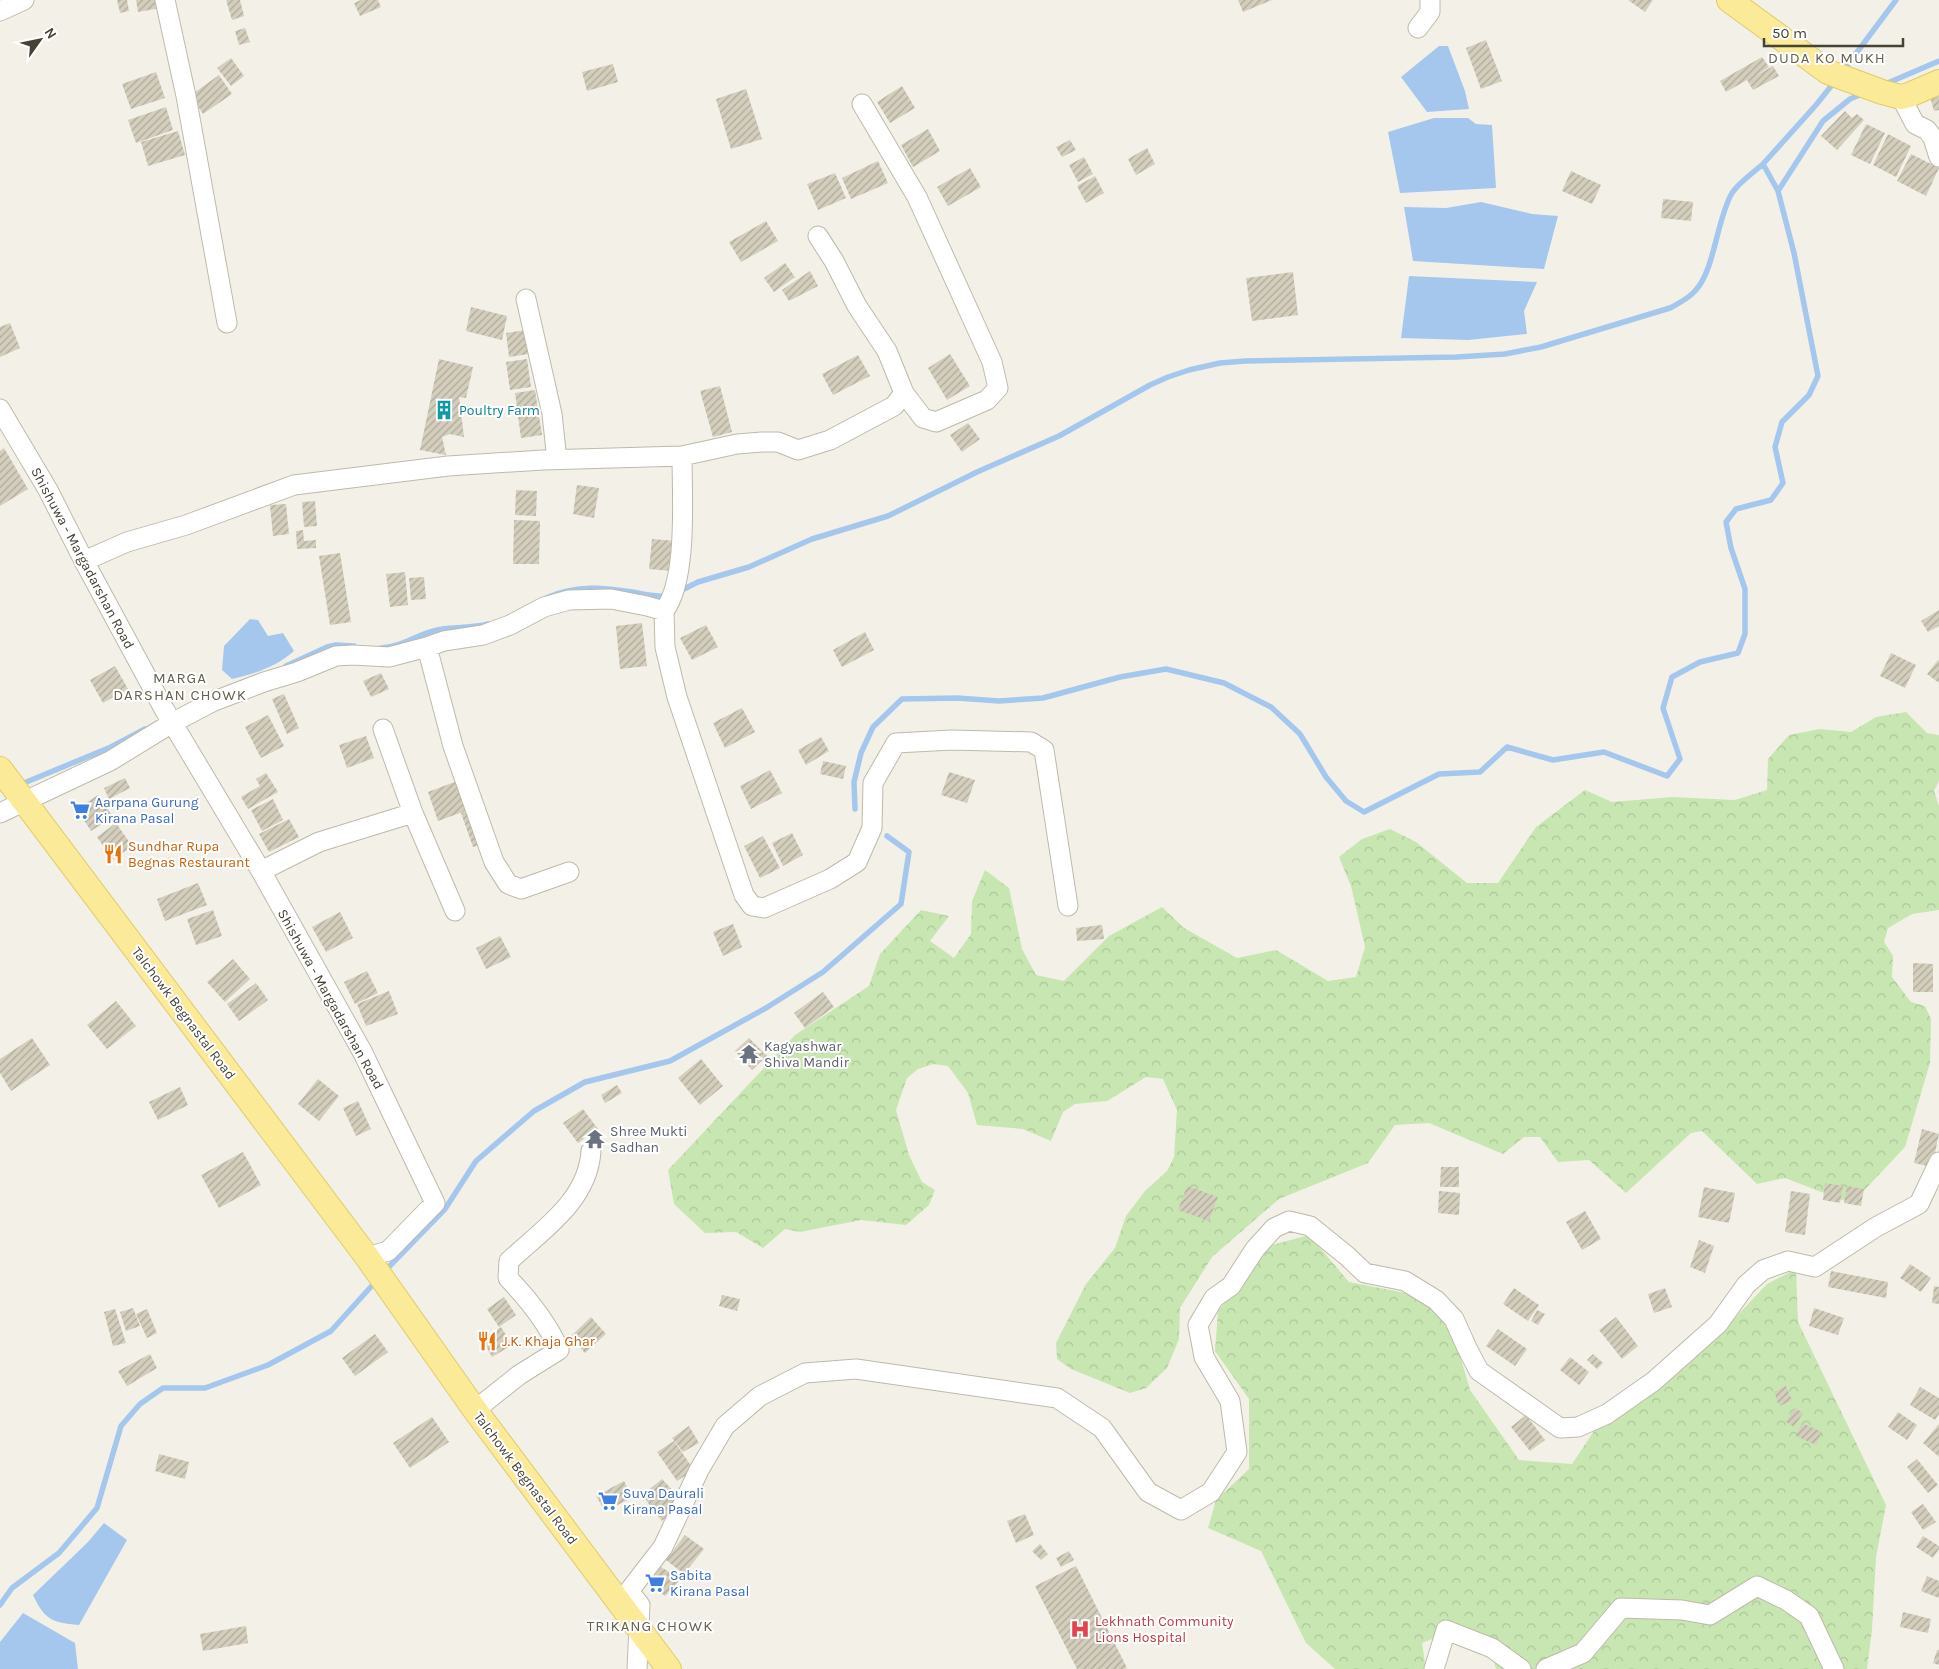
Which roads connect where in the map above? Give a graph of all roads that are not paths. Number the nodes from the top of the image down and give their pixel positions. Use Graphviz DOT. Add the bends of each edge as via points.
graph roads {
  1 [pos="24,0"];
  2 [pos="165,0"];
  3 [pos="1430,0"];
  4 [pos="1729,0"];
  5 [pos="0,11"];
  6 [pos="1418,28"];
  7 [pos="1939,82"];
  8 [pos="1892,95"];
  9 [pos="862,104"];
  10 [pos="1939,157"];
  11 [pos="818,236"];
  12 [pos="526,300"];
  13 [pos="227,323"];
  14 [pos="904,393"];
  15 [pos="0,409"];
  16 [pos="682,456"];
  17 [pos="557,460"];
  18 [pos="84,561"];
  19 [pos="670,600"];
  20 [pos="427,647"];
  21 [pos="168,716"];
  22 [pos="383,729"];
  23 [pos="0,769"];
  24 [pos="24,800"];
  25 [pos="0,813"];
  26 [pos="413,813"];
  27 [pos="261,871"];
  28 [pos="569,872"];
  29 [pos="1068,906"];
  30 [pos="455,911"];
  31 [pos="590,1151"];
  32 [pos="1939,1162"];
  33 [pos="367,1257"];
  34 [pos="475,1410"];
  35 [pos="639,1630"];
  36 [pos="637,1669"];
  37 [pos="669,1669"];
  38 [pos="1434,1669"];
  39 [pos="1521,1669"];
  40 [pos="1546,1669"];
  41 [pos="1834,1669"];
  1 -- 5 [label="street"];
  2 -- 13 [label="street" via="186,96"];
  3 -- 6 [label="street" via="1430,12"];
  4 -- 8 [label="main road" via="1828,72"];
  7 -- 8 [label="main road" via="1909,95"];
  8 -- 10 [label="street" via="1916,124 1927,130"];
  9 -- 14 [label="street" via="917,197 992,362 998,388 987,400 936,422 923,418"];
  11 -- 14 [label="street" via="857,306 887,351"];
  12 -- 17 [label="street" via="552,414"];
  14 -- 16 [label="street" via="894,406 830,440 798,450 778,442 762,442"];
  15 -- 18 [label="street, Shishuwa - Margadarshan Road" via="48,490"];
  16 -- 17 [label="street"];
  16 -- 19 [label="street" via="681,535"];
  17 -- 18 [label="street" via="448,466 294,485 186,525 127,542"];
  18 -- 21 [label="street, Shishuwa - Margadarshan Road"];
  19 -- 20 [label="street" via="647,606 611,599 569,600 544,607 510,626 483,635"];
  19 -- 29 [label="street" via="665,647 677,697 744,895 752,906 764,908 830,879 856,862 872,828 874,783 896,743 952,740 1031,742 1044,750"];
  20 -- 21 [label="street" via="389,657 336,656"];
  20 -- 28 [label="street" via="453,746 494,862 508,884 521,889"];
  21 -- 24 [label="street" via="110,761"];
  21 -- 27 [label="street, Shishuwa - Margadarshan Road"];
  22 -- 26 [label="street"];
  23 -- 24 [label="main road, Talchowk Begnastal Road"];
  24 -- 25 [label="street"];
  24 -- 33 [label="main road, Talchowk Begnastal Road"];
  26 -- 27 [label="street" via="319,842"];
  26 -- 30 [label="street"];
  27 -- 33 [label="street, Shishuwa - Margadarshan Road" via="362,1053 436,1203 388,1251"];
  31 -- 34 [label="street" via="590,1163 570,1205 509,1261 508,1278 554,1337 559,1350 518,1375"];
  32 -- 35 [label="street" via="1918,1204 1815,1267 1788,1261 1763,1270 1746,1285 1718,1324 1654,1381 1607,1414 1578,1427 1560,1428 1479,1371 1454,1319 1436,1300 1405,1281 1364,1273 1310,1226 1289,1221 1274,1228 1255,1248 1231,1286 1214,1298 1198,1325 1204,1357 1230,1401 1237,1452 1210,1492 1181,1510 1148,1492 1102,1428 1057,1398 856,1370 805,1373 760,1396 725,1426 699,1470 663,1547 629,1591 640,1605"];
  33 -- 34 [label="main road, Talchowk Begnastal Road"];
  34 -- 35 [label="main road, Talchowk Begnastal Road"];
  35 -- 36 [label="street"];
  35 -- 37 [label="main road, Talchowk Begnastal Road"];
  38 -- 39 [label="street" via="1446,1630 1492,1648"];
  40 -- 41 [label="street" via="1583,1652 1621,1608 1682,1610 1710,1615 1757,1586 1809,1616"];
}
